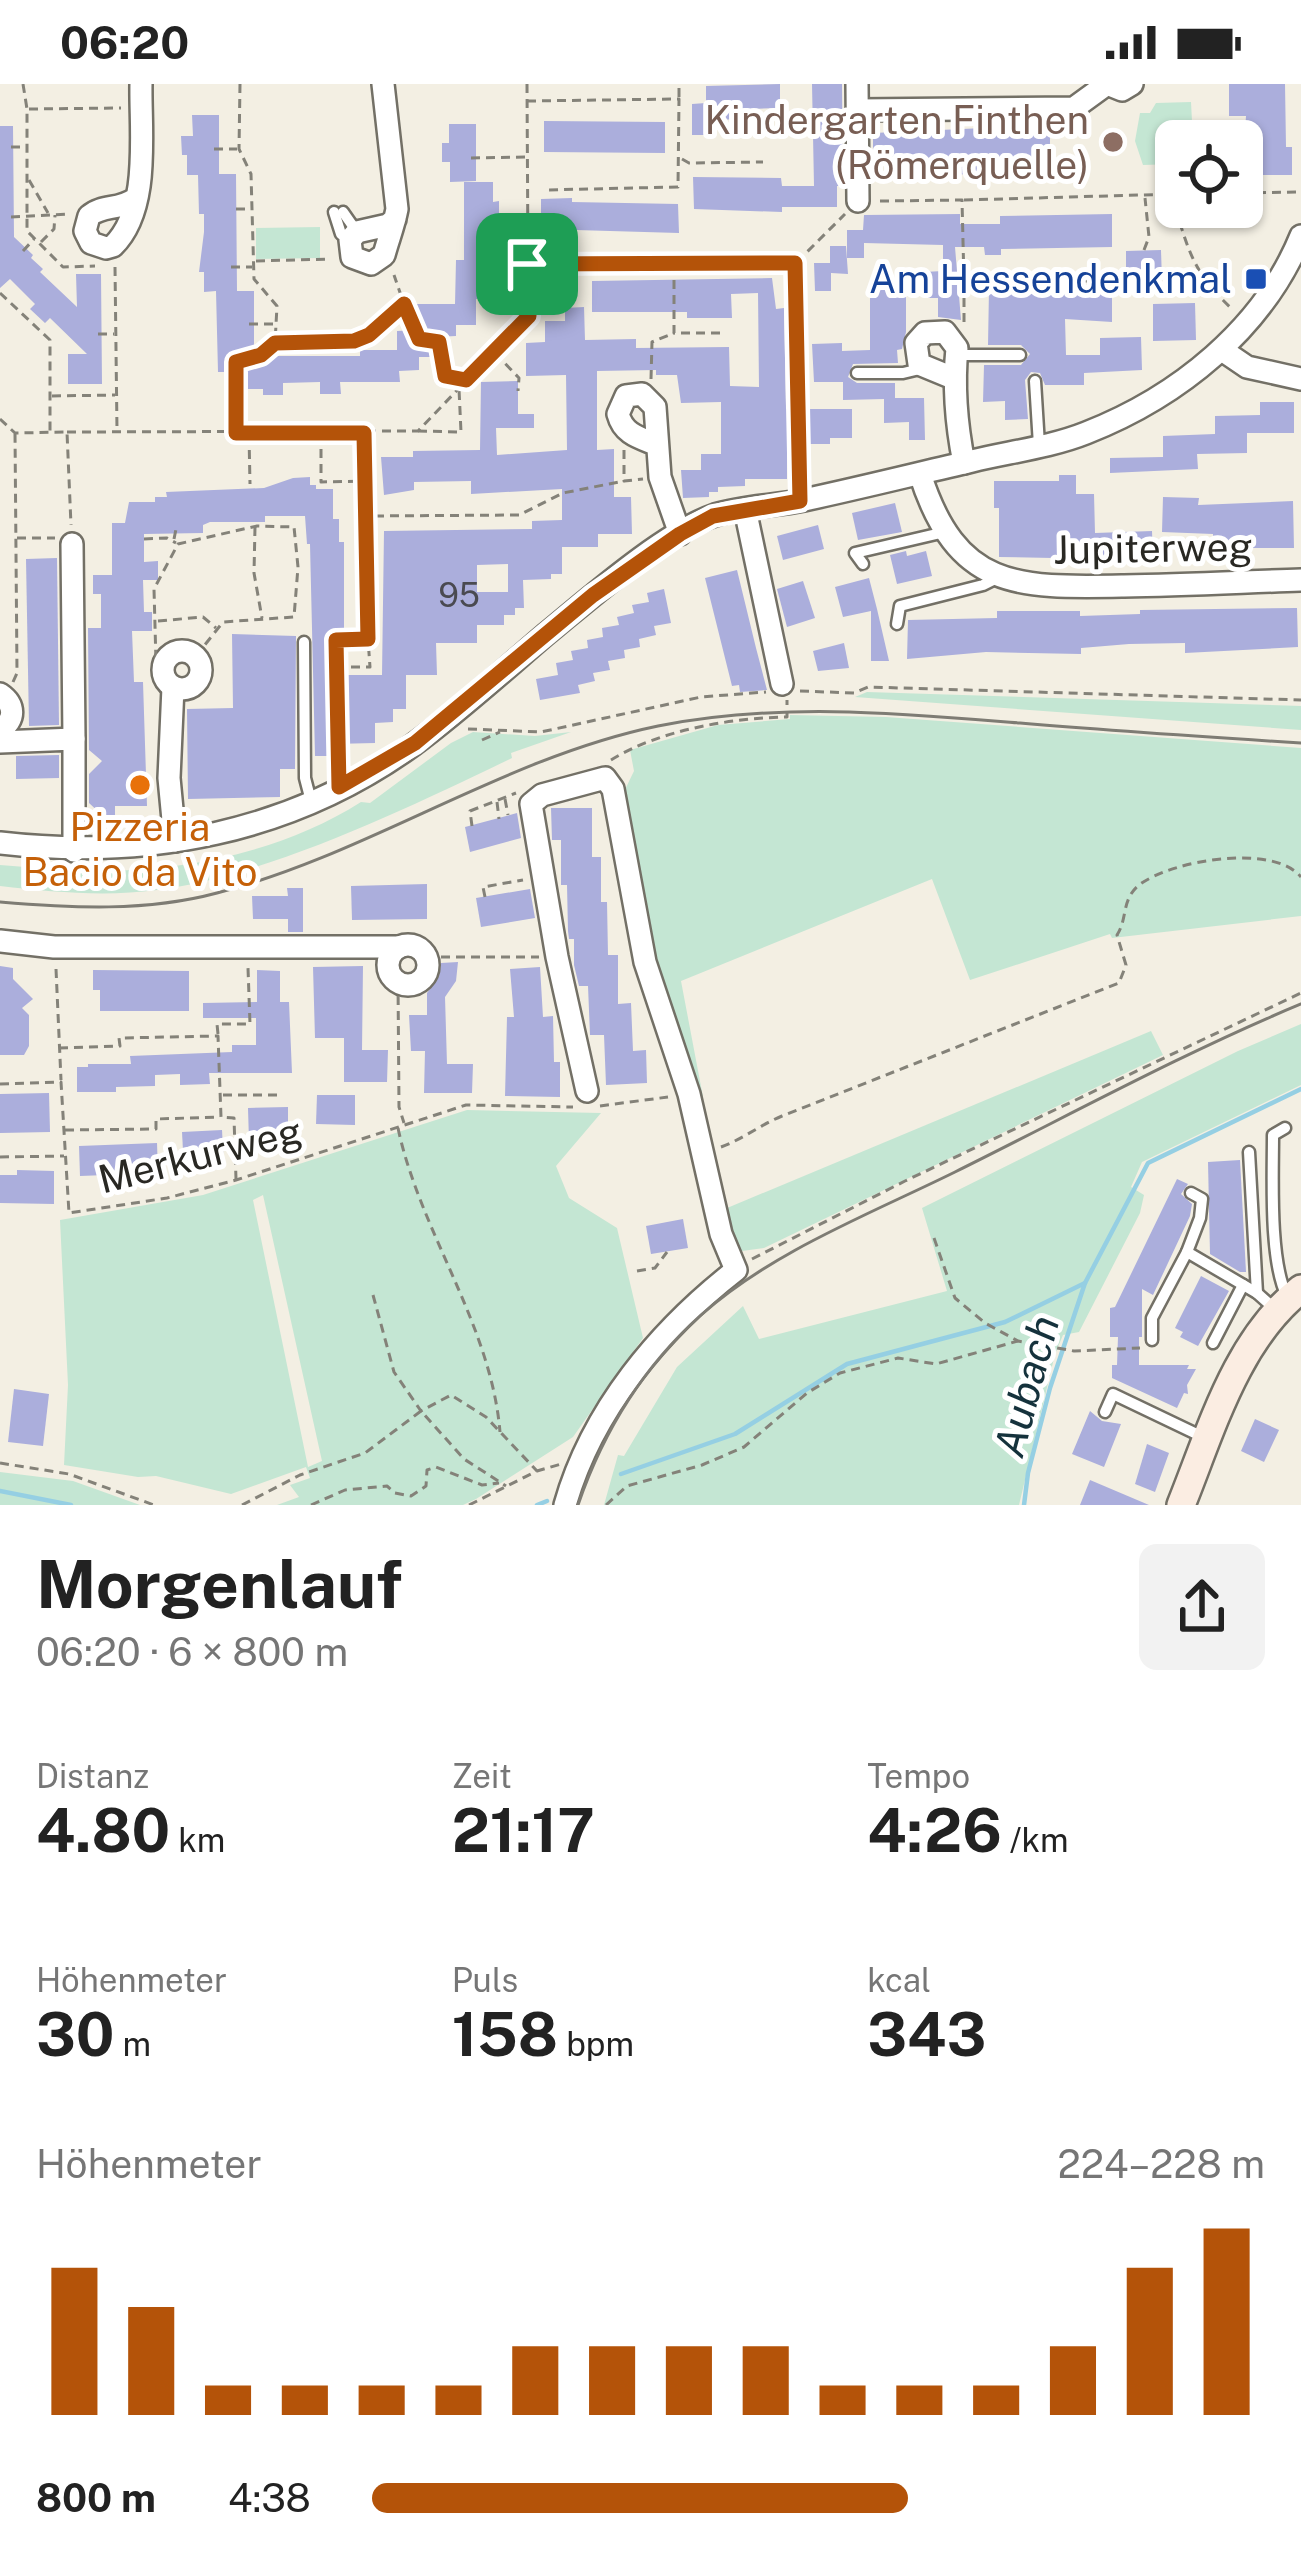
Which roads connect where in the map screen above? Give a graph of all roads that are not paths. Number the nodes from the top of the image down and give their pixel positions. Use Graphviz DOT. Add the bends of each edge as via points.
graph roads {
  1 [pos="140,84"];
  2 [pos="383,84"];
  3 [pos="857,84"];
  4 [pos="1107,84"];
  5 [pos="1132,84"];
  6 [pos="858,110"];
  7 [pos="136,198"];
  8 [pos="858,201"];
  9 [pos="338,212"];
  10 [pos="395,219"];
  11 [pos="1301,236"];
  12 [pos="350,244"];
  13 [pos="1222,350"];
  14 [pos="1020,355"];
  15 [pos="955,358"];
  16 [pos="924,368"];
  17 [pos="857,374"];
  18 [pos="1301,379"];
  19 [pos="1034,381"];
  20 [pos="655,444"];
  21 [pos="1039,445"];
  22 [pos="964,463"];
  23 [pos="920,474"];
  24 [pos="745,509"];
  25 [pos="945,532"];
  26 [pos="680,534"];
  27 [pos="72,544"];
  28 [pos="862,564"];
  29 [pos="999,577"];
  30 [pos="1301,580"];
  31 [pos="897,624"];
  32 [pos="304,642"];
  33 [pos="196,656"];
  34 [pos="781,689"];
  35 [pos="4,697"];
  36 [pos="0,729"];
  37 [pos="74,740"];
  38 [pos="0,742"];
  39 [pos="311,801"];
  40 [pos="176,841"];
  41 [pos="0,843"];
  42 [pos="74,851"];
  43 [pos="0,940"];
  44 [pos="400,947"];
  45 [pos="587,1090"];
  46 [pos="1285,1128"];
  47 [pos="1249,1152"];
  48 [pos="1191,1193"];
  49 [pos="1186,1252"];
  50 [pos="1243,1285"];
  51 [pos="1281,1298"];
  52 [pos="1152,1340"];
  53 [pos="1213,1343"];
  54 [pos="1105,1412"];
  55 [pos="1208,1439"];
  56 [pos="566,1505"];
  57 [pos="1181,1505"];
  1 -- 7 [label="street"];
  2 -- 10 [label="street"];
  3 -- 6 [label="street"];
  4 -- 5 [label="street"];
  4 -- 6 [label="street" via="1075,108"];
  6 -- 8 [label="street"];
  7 -- 7 [label="street" via="113,246 91,243 89,216"];
  9 -- 12 [label="lane"];
  10 -- 12 [label="street"];
  10 -- 12 [label="street" via="385,255 364,265"];
  11 -- 13 [label="street" via="1275,285"];
  13 -- 18 [label="street" via="1247,367"];
  13 -- 21 [label="street" via="1137,409"];
  14 -- 15 [label="lane"];
  15 -- 16 [label="street"];
  15 -- 16 [label="street" via="938,330 919,337 915,357"];
  15 -- 22 [label="street"];
  16 -- 17 [label="lane"];
  19 -- 21 [label="lane"];
  20 -- 20 [label="street" via="649,399 634,394 620,402 625,430"];
  20 -- 26 [label="street"];
  21 -- 22 [label="street"];
  22 -- 23 [label="street"];
  23 -- 24 [label="street"];
  23 -- 25 [label="street, Jupiterweg"];
  24 -- 26 [label="street"];
  24 -- 34 [label="street"];
  25 -- 28 [label="lane" via="855,553"];
  25 -- 29 [label="street, Jupiterweg"];
  26 -- 39 [label="street" via="415,743"];
  27 -- 37 [label="street"];
  29 -- 30 [label="street, Jupiterweg" via="1048,588"];
  29 -- 31 [label="lane" via="900,606"];
  32 -- 39 [label="lane"];
  33 -- 40 [label="street" via="196,684 168,682"];
  35 -- 36 [label="street" via="12,718"];
  37 -- 38 [label="street"];
  37 -- 42 [label="street"];
  39 -- 40 [label="street" via="228,832"];
  40 -- 42 [label="street"];
  41 -- 42 [label="street"];
  43 -- 44 [label="street" via="55,947"];
  44 -- 44 [label="street" via="390,972 398,981 421,980 426,957 412,945"];
  45 -- 56 [label="street" via="531,878 531,810 534,799 607,770 645,962 736,1270 656,1342 580,1461"];
  46 -- 51 [label="lane" via="1273,1136"];
  47 -- 51 [label="lane"];
  48 -- 49 [label="lane" via="1202,1198"];
  49 -- 50 [label="lane"];
  49 -- 52 [label="lane" via="1152,1318"];
  50 -- 51 [label="lane"];
  50 -- 53 [label="lane"];
  51 -- 55 [label="main road"];
  54 -- 55 [label="lane" via="1113,1394"];
  55 -- 57 [label="main road"];
}
